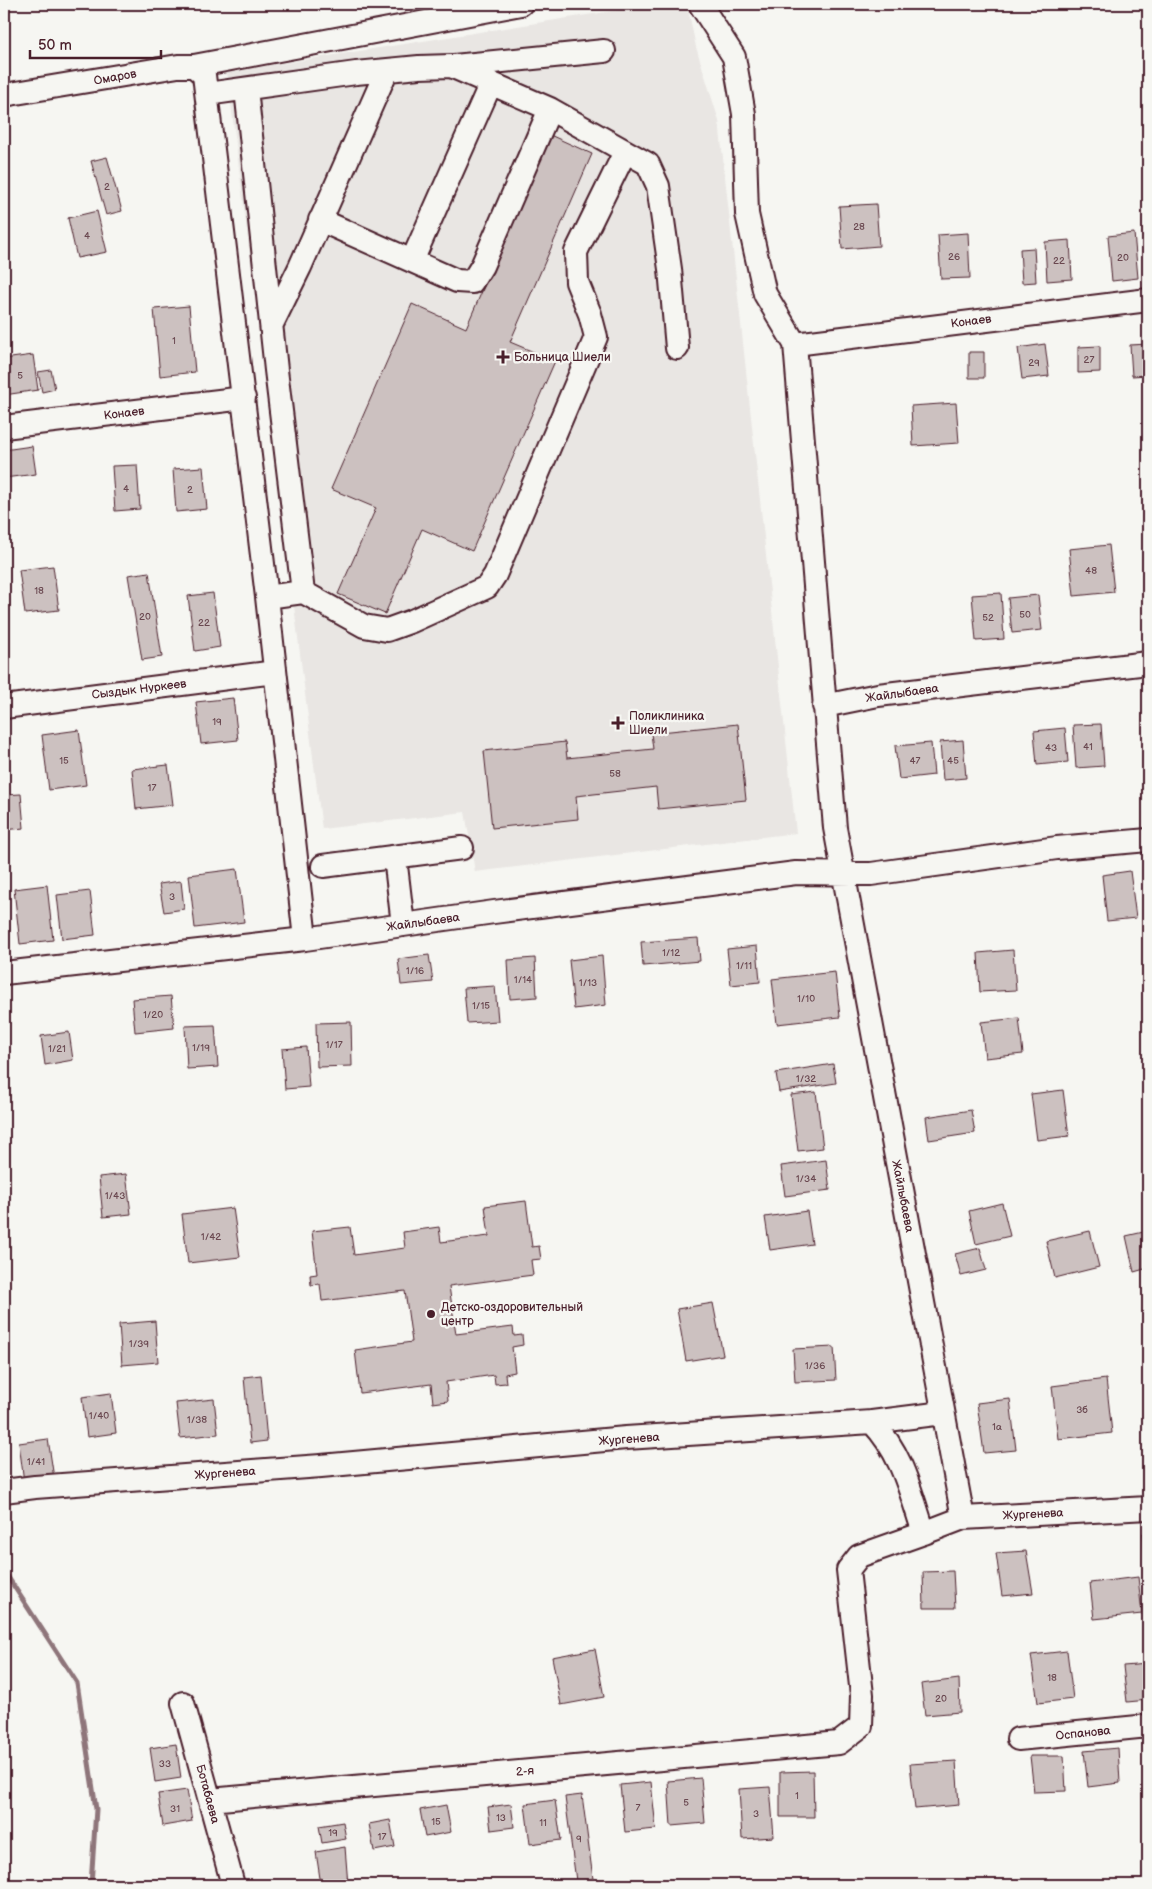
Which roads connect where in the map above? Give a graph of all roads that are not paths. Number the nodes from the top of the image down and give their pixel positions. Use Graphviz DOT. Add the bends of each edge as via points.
graph roads {
  1 [pos="520,4"];
  2 [pos="700,4"];
  3 [pos="604,51"];
  4 [pos="194,66"];
  5 [pos="451,66"];
  6 [pos="387,70"];
  7 [pos="491,83"];
  8 [pos="246,89"];
  9 [pos="207,94"];
  10 [pos="4,95"];
  11 [pos="550,110"];
  12 [pos="625,152"];
  13 [pos="320,220"];
  14 [pos="412,261"];
  15 [pos="1148,300"];
  16 [pos="272,324"];
  17 [pos="795,344"];
  18 [pos="678,348"];
  19 [pos="244,398"];
  20 [pos="4,427"];
  21 [pos="303,592"];
  22 [pos="267,597"];
  23 [pos="1148,663"];
  24 [pos="275,672"];
  25 [pos="4,706"];
  26 [pos="824,706"];
  27 [pos="1148,840"];
  28 [pos="462,848"];
  29 [pos="395,857"];
  30 [pos="323,866"];
  31 [pos="843,874"];
  32 [pos="403,925"];
  33 [pos="305,939"];
  34 [pos="4,973"];
  35 [pos="944,1413"];
  36 [pos="872,1422"];
  37 [pos="4,1491"];
  38 [pos="1148,1508"];
  39 [pos="963,1518"];
  40 [pos="924,1533"];
  41 [pos="183,1703"];
  42 [pos="1148,1726"];
  43 [pos="1018,1739"];
  44 [pos="839,1743"];
  45 [pos="210,1800"];
  46 [pos="233,1885"];
  1 -- 4 [label="street, Омаров"];
  2 -- 17 [label="street" via="734,56 744,114 747,214 765,294"];
  3 -- 5 [label="street"];
  4 -- 9 [label="street" via="204,75"];
  4 -- 10 [label="street, Омаров"];
  5 -- 6 [label="street"];
  5 -- 7 [label="street"];
  6 -- 8 [label="street"];
  6 -- 13 [label="street"];
  7 -- 11 [label="street"];
  7 -- 14 [label="street"];
  8 -- 9 [label="street"];
  8 -- 16 [label="street"];
  9 -- 19 [label="street"];
  11 -- 12 [label="street"];
  11 -- 14 [label="street" via="472,282 457,281"];
  12 -- 18 [label="street" via="648,164 658,186"];
  12 -- 21 [label="street" via="576,252 578,282 596,337 487,587 387,630 364,626"];
  13 -- 14 [label="street"];
  13 -- 16 [label="street"];
  15 -- 17 [label="street, Конаев"];
  16 -- 21 [label="street"];
  17 -- 26 [label="street"];
  19 -- 20 [label="street, Конаев"];
  19 -- 22 [label="street"];
  21 -- 22 [label="street"];
  22 -- 24 [label="street"];
  23 -- 26 [label="street, Жайлыбаева" via="878,695"];
  24 -- 25 [label="street, Сыздык Нуркеев"];
  24 -- 33 [label="street"];
  26 -- 31 [label="street, Жайлыбаева" via="835,828"];
  27 -- 31 [label="street" via="1056,848 871,874"];
  28 -- 29 [label="street"];
  29 -- 30 [label="street"];
  29 -- 32 [label="street"];
  31 -- 32 [label="street, Жайлыбаева" via="796,872"];
  31 -- 35 [label="street, Жайлыбаева"];
  32 -- 33 [label="street, Жайлыбаева"];
  33 -- 34 [label="street, Жайлыбаева"];
  35 -- 36 [label="street, Жургенева"];
  35 -- 39 [label="street, Жайлыбаева"];
  36 -- 37 [label="street, Жургенева" via="626,1438"];
  36 -- 40 [label="street" via="899,1460"];
  38 -- 39 [label="street, Жургенева"];
  39 -- 40 [label="street, Жургенева"];
  40 -- 44 [label="street, Жургенева" via="858,1556 848,1570 862,1696 860,1726"];
  41 -- 45 [label="street, Ботабаева"];
  42 -- 43 [label="street, Оспанова"];
  44 -- 45 [label="street, 2-я"];
  45 -- 46 [label="street, Ботабаева"];
}
